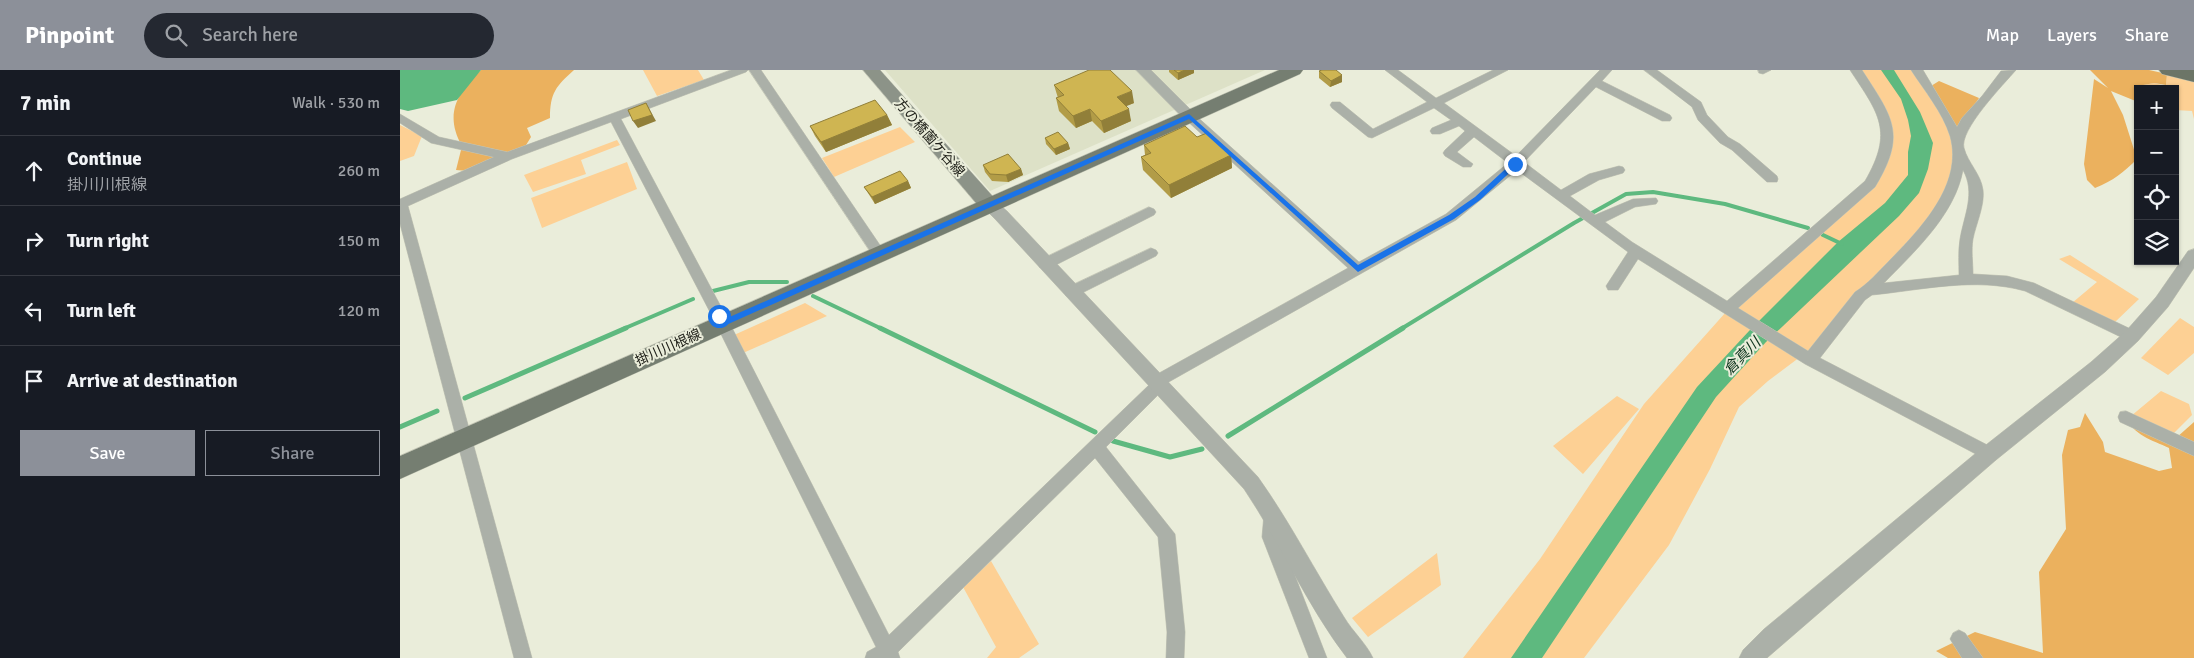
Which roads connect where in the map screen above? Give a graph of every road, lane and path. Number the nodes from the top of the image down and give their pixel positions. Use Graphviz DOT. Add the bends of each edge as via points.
graph roads {
  1 [pos="742,70"];
  2 [pos="755,70"];
  3 [pos="871,70"];
  4 [pos="1143,70"];
  5 [pos="1294,70"];
  6 [pos="1393,70"];
  7 [pos="1502,70"];
  8 [pos="1606,70"];
  9 [pos="1650,70"];
  10 [pos="1856,70"];
  11 [pos="1917,70"];
  12 [pos="2010,70"];
  13 [pos="2169,70"];
  14 [pos="2194,76"];
  15 [pos="1594,82"];
  16 [pos="1435,102"];
  17 [pos="1336,104"];
  18 [pos="614,116"];
  19 [pos="1189,116"];
  20 [pos="400,118"];
  21 [pos="1666,118"];
  22 [pos="1460,121"];
  23 [pos="1436,131"];
  24 [pos="1473,131"];
  25 [pos="1957,146"];
  26 [pos="508,156"];
  27 [pos="1467,164"];
  28 [pos="1515,164"];
  29 [pos="1619,170"];
  30 [pos="1772,179"];
  31 [pos="1560,196"];
  32 [pos="1651,201"];
  33 [pos="401,204"];
  34 [pos="989,205"];
  35 [pos="1149,212"];
  36 [pos="1594,221"];
  37 [pos="1636,251"];
  38 [pos="1151,253"];
  39 [pos="879,254"];
  40 [pos="2194,255"];
  41 [pos="1045,264"];
  42 [pos="1358,269"];
  43 [pos="1966,280"];
  44 [pos="1613,286"];
  45 [pos="1869,290"];
  46 [pos="1071,292"];
  47 [pos="1730,310"];
  48 [pos="723,323"];
  49 [pos="2132,336"];
  50 [pos="1804,356"];
  51 [pos="1158,383"];
  52 [pos="2126,417"];
  53 [pos="465,438"];
  54 [pos="1096,447"];
  55 [pos="2194,449"];
  56 [pos="1989,454"];
  57 [pos="400,468"];
  58 [pos="1272,513"];
  59 [pos="1958,639"];
  60 [pos="884,655"];
  61 [pos="523,658"];
  62 [pos="1175,658"];
  63 [pos="1318,658"];
  64 [pos="1362,658"];
  65 [pos="1751,658"];
  66 [pos="1974,658"];
  1 -- 18 [label="street"];
  2 -- 39 [label="street"];
  3 -- 34 [label="main road, 方の橋薗ケ谷線"];
  4 -- 19 [label="street"];
  5 -- 19 [label="main road, 掛川川根線"];
  6 -- 16 [label="street"];
  7 -- 16 [label="street"];
  8 -- 15 [label="street"];
  9 -- 30 [label="street" via="1697,105 1702,116 1724,140"];
  10 -- 47 [label="street" via="1880,107 1885,125 1887,149 1878,169 1870,184"];
  11 -- 25 [label="street" via="1956,137"];
  12 -- 25 [label="street" via="1966,121"];
  13 -- 14 [label="highway"];
  15 -- 21 [label="street"];
  15 -- 28 [label="street"];
  16 -- 17 [label="street" via="1372,134"];
  16 -- 22 [label="street"];
  18 -- 26 [label="street"];
  18 -- 48 [label="street"];
  19 -- 34 [label="main road, 掛川川根線"];
  19 -- 42 [label="street"];
  20 -- 26 [label="street" via="435,140"];
  22 -- 23 [label="street"];
  22 -- 24 [label="street"];
  24 -- 27 [label="street" via="1449,153"];
  24 -- 28 [label="street"];
  25 -- 43 [label="street" via="1974,178 1977,192 1966,241"];
  25 -- 45 [label="street" via="1959,160 1955,183 1942,210"];
  26 -- 33 [label="street"];
  28 -- 31 [label="street"];
  28 -- 42 [label="street" via="1478,199"];
  29 -- 31 [label="street" via="1594,177"];
  31 -- 36 [label="street"];
  32 -- 36 [label="street" via="1633,203"];
  33 -- 53 [label="street"];
  34 -- 39 [label="main road, 掛川川根線"];
  34 -- 41 [label="street"];
  35 -- 41 [label="street"];
  36 -- 37 [label="street"];
  37 -- 44 [label="street"];
  37 -- 47 [label="street"];
  38 -- 46 [label="street"];
  39 -- 48 [label="main road, 掛川川根線"];
  40 -- 49 [label="street" via="2162,302"];
  41 -- 46 [label="street"];
  42 -- 51 [label="street"];
  43 -- 45 [label="street"];
  43 -- 49 [label="street" via="2007,281 2029,287"];
  45 -- 50 [label="street"];
  46 -- 51 [label="street"];
  47 -- 50 [label="street"];
  48 -- 53 [label="main road, 掛川川根線"];
  48 -- 60 [label="street"];
  49 -- 56 [label="street"];
  50 -- 56 [label="street"];
  51 -- 54 [label="street"];
  51 -- 58 [label="street" via="1251,483"];
  52 -- 55 [label="street"];
  53 -- 57 [label="main road, 掛川川根線"];
  53 -- 61 [label="street"];
  54 -- 60 [label="street"];
  54 -- 62 [label="street" via="1166,534 1176,632"];
  56 -- 65 [label="street"];
  58 -- 63 [label="street" via="1270,537"];
  58 -- 64 [label="street" via="1338,627"];
  59 -- 66 [label="street"];
}
